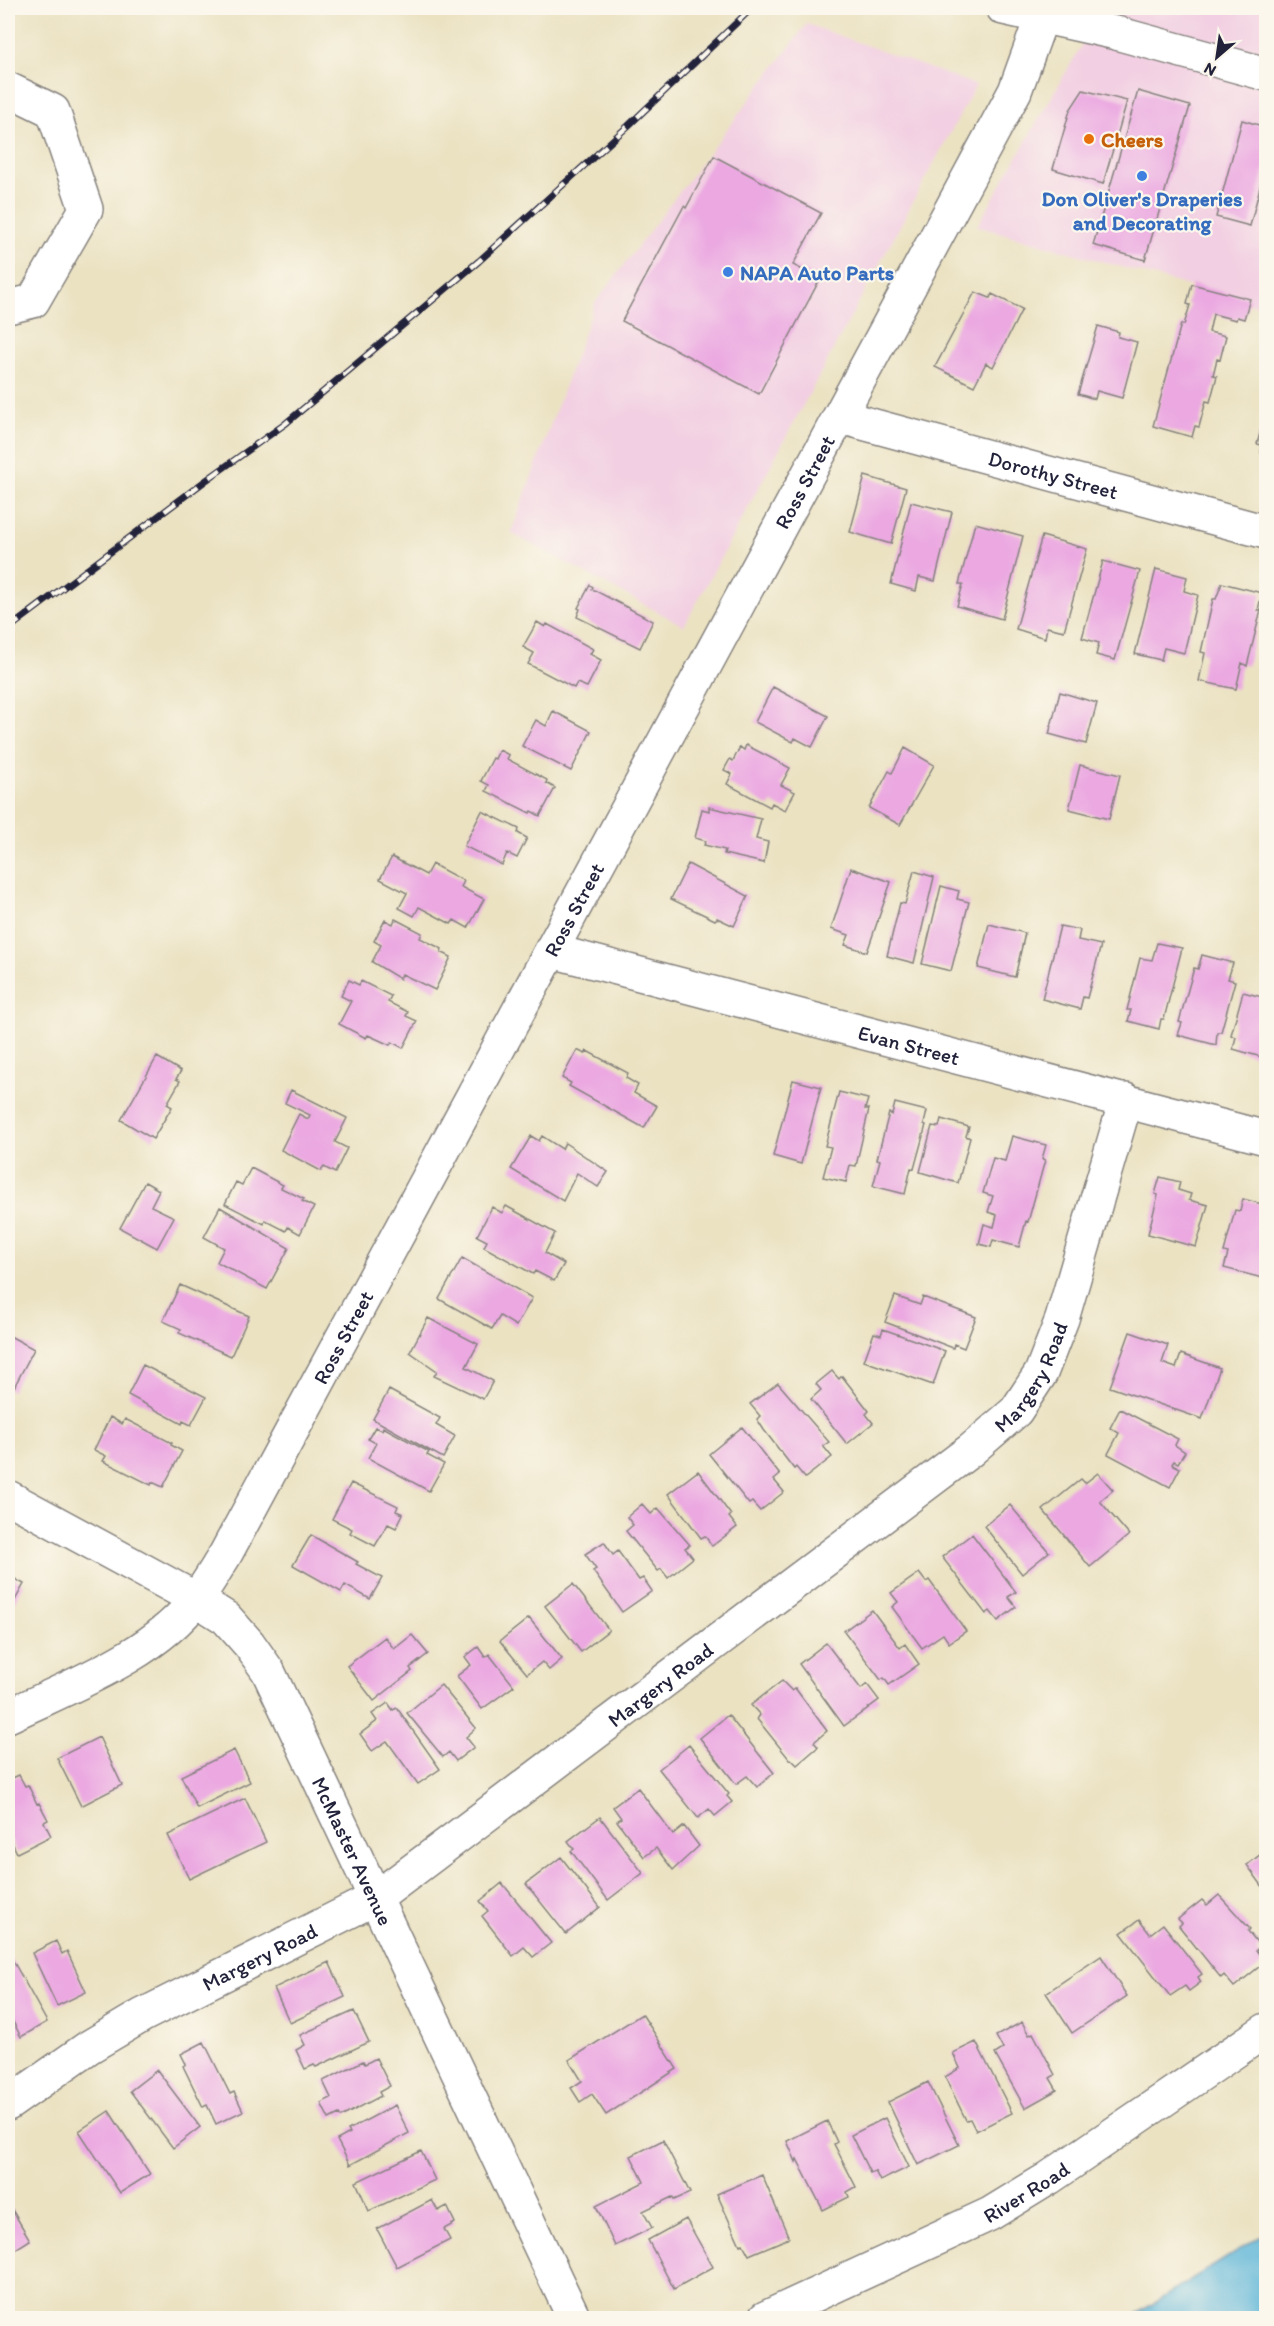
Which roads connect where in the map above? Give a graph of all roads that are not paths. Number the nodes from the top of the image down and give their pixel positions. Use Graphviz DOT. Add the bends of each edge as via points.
graph roads {
  1 [pos="1002,8"];
  2 [pos="1044,11"];
  3 [pos="1266,74"];
  4 [pos="8,88"];
  5 [pos="8,307"];
  6 [pos="841,417"];
  7 [pos="1266,532"];
  8 [pos="552,951"];
  9 [pos="1126,1100"];
  10 [pos="1266,1138"];
  11 [pos="8,1497"];
  12 [pos="196,1599"];
  13 [pos="8,1716"];
  14 [pos="376,1898"];
  15 [pos="1266,2030"];
  16 [pos="8,2104"];
  17 [pos="574,2319"];
  18 [pos="765,2319"];
  1 -- 2 [label="street"];
  2 -- 3 [label="street"];
  2 -- 6 [label="street, Ross Street" via="1015,91"];
  4 -- 5 [label="street" via="53,111 86,209 33,301"];
  6 -- 7 [label="street, Dorothy Street"];
  6 -- 8 [label="street, Ross Street"];
  8 -- 9 [label="street, Evan Street"];
  8 -- 12 [label="street, Ross Street" via="225,1555"];
  9 -- 10 [label="street, Evan Street"];
  9 -- 14 [label="street, Margery Road" via="1062,1319 1041,1373 1016,1412 971,1450"];
  11 -- 12 [label="street, McMaster Avenue"];
  12 -- 13 [label="street, Ross Street" via="160,1636 119,1662"];
  12 -- 14 [label="street, McMaster Avenue" via="226,1618 268,1671"];
  14 -- 16 [label="street, Margery Road" via="143,2015 89,2047"];
  14 -- 17 [label="street, McMaster Avenue"];
  15 -- 18 [label="street, River Road" via="990,2214"];
}
